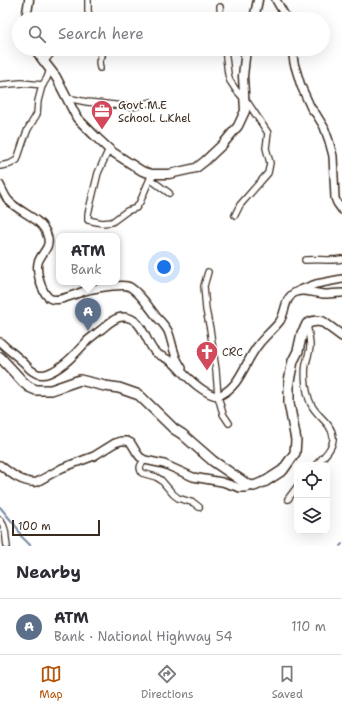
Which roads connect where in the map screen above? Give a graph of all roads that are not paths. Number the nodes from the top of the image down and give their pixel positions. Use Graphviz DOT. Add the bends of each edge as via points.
graph roads {
  1 [pos="29,0"];
  2 [pos="88,0"];
  3 [pos="258,0"];
  4 [pos="276,0"];
  5 [pos="220,7"];
  6 [pos="27,12"];
  7 [pos="88,12"];
  8 [pos="220,12"];
  9 [pos="255,12"];
  10 [pos="283,12"];
  11 [pos="40,56"];
  12 [pos="50,56"];
  13 [pos="102,56"];
  14 [pos="225,56"];
  15 [pos="245,56"];
  16 [pos="293,56"];
  17 [pos="44,62"];
  18 [pos="100,68"];
  19 [pos="50,69"];
  20 [pos="0,85"];
  21 [pos="43,85"];
  22 [pos="67,98"];
  23 [pos="245,100"];
  24 [pos="151,102"];
  25 [pos="109,149"];
  26 [pos="0,166"];
  27 [pos="151,176"];
  28 [pos="0,185"];
  29 [pos="169,193"];
  30 [pos="342,210"];
  31 [pos="235,215"];
  32 [pos="342,259"];
  33 [pos="305,260"];
  34 [pos="208,272"];
  35 [pos="342,279"];
  36 [pos="296,292"];
  37 [pos="342,293"];
  38 [pos="307,324"];
  39 [pos="342,336"];
  40 [pos="0,342"];
  41 [pos="0,357"];
  42 [pos="185,375"];
  43 [pos="218,396"];
  44 [pos="229,423"];
  45 [pos="145,460"];
  46 [pos="319,462"];
  47 [pos="0,465"];
  48 [pos="254,486"];
  49 [pos="294,491"];
  50 [pos="288,499"];
  51 [pos="200,507"];
  52 [pos="0,520"];
  53 [pos="7,546"];
  1 -- 6 [label="main road"];
  2 -- 7 [label="street"];
  3 -- 9 [label="main road"];
  4 -- 10 [label="street"];
  5 -- 8 [label="street"];
  11 -- 17 [label="main road"];
  12 -- 17 [label="street"];
  13 -- 18 [label="street" via="99,60"];
  14 -- 23 [label="street" via="230,81"];
  15 -- 23 [label="main road" via="243,76"];
  16 -- 30 [label="street" via="301,86 329,141 333,156 335,198"];
  17 -- 19 [label="main road"];
  19 -- 21 [label="street"];
  19 -- 22 [label="main road"];
  20 -- 21 [label="street"];
  21 -- 26 [label="street" via="37,114 28,128 17,160"];
  22 -- 24 [label="street" via="133,107"];
  22 -- 25 [label="main road" via="77,118"];
  23 -- 27 [label="main road" via="246,111 238,126 224,144 205,161 196,168"];
  23 -- 31 [label="street" via="268,133 266,148 269,168 268,173 240,205"];
  25 -- 27 [label="main road"];
  25 -- 27 [label="street" via="98,173 88,220 112,222 136,208"];
  27 -- 29 [label="street"];
  28 -- 42 [label="street" via="9,201 45,229 47,247 38,262 38,274 41,286 48,297 58,299 88,290 120,285 131,288 165,326 175,356"];
  32 -- 33 [label="street"];
  34 -- 43 [label="street" via="204,286"];
  35 -- 36 [label="street" via="312,285"];
  36 -- 37 [label="street"];
  36 -- 43 [label="street" via="289,296 280,320 258,344 235,384"];
  38 -- 39 [label="highway" via="322,322"];
  38 -- 46 [label="street" via="310,346 305,375 309,399 311,405 328,424 334,437 328,452"];
  38 -- 48 [label="highway" via="293,361 289,381 289,403 296,440 295,453 283,470 266,482"];
  40 -- 42 [label="street" via="33,372 43,374 58,368 112,320 129,318 140,326 155,352 172,362"];
  41 -- 48 [label="highway" via="23,382 36,390 51,390 80,380 139,395 174,429 213,460 248,485"];
  42 -- 43 [label="street" via="211,395"];
  43 -- 44 [label="street"];
  45 -- 47 [label="street" via="131,443 121,441 33,483 10,473"];
  45 -- 48 [label="street" via="164,464 193,477 240,488"];
  45 -- 51 [label="street" via="140,467 142,473 156,477 178,498"];
  49 -- 50 [label="street"];
  52 -- 53 [label="street" via="5,526"];
}
